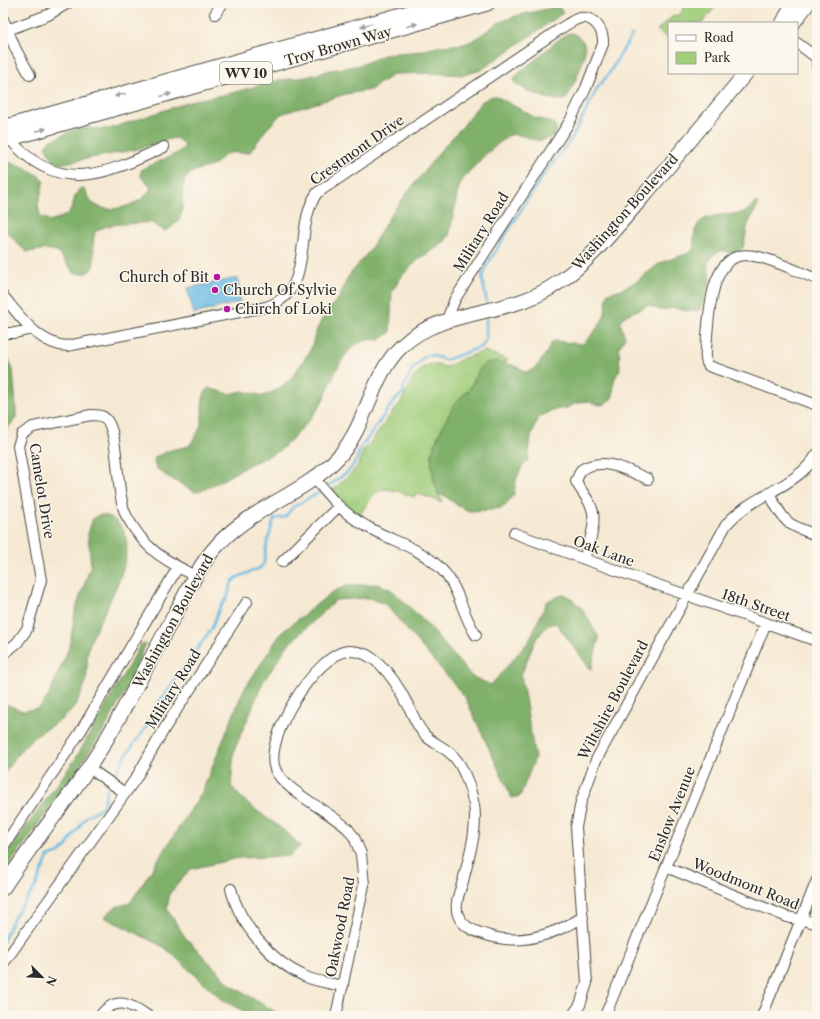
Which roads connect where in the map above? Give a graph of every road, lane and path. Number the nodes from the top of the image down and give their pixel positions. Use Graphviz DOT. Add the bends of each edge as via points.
graph roads {
  1 [pos="68,3"];
  2 [pos="223,3"];
  3 [pos="444,3"];
  4 [pos="488,3"];
  5 [pos="793,3"];
  6 [pos="808,3"];
  7 [pos="215,14"];
  8 [pos="3,19"];
  9 [pos="784,22"];
  10 [pos="794,22"];
  11 [pos="7,30"];
  12 [pos="798,44"];
  13 [pos="817,58"];
  14 [pos="817,66"];
  15 [pos="745,74"];
  16 [pos="30,75"];
  17 [pos="5,135"];
  18 [pos="164,148"];
  19 [pos="544,160"];
  20 [pos="817,279"];
  21 [pos="3,296"];
  22 [pos="446,322"];
  23 [pos="32,329"];
  24 [pos="3,333"];
  25 [pos="817,405"];
  26 [pos="817,454"];
  27 [pos="315,479"];
  28 [pos="648,479"];
  29 [pos="768,493"];
  30 [pos="338,507"];
  31 [pos="514,533"];
  32 [pos="817,535"];
  33 [pos="584,559"];
  34 [pos="282,562"];
  35 [pos="178,567"];
  36 [pos="195,576"];
  37 [pos="686,595"];
  38 [pos="246,602"];
  39 [pos="766,623"];
  40 [pos="476,635"];
  41 [pos="817,641"];
  42 [pos="3,654"];
  43 [pos="89,768"];
  44 [pos="125,793"];
  45 [pos="3,847"];
  46 [pos="666,867"];
  47 [pos="817,880"];
  48 [pos="3,888"];
  49 [pos="230,889"];
  50 [pos="583,917"];
  51 [pos="800,921"];
  52 [pos="817,923"];
  53 [pos="3,964"];
  54 [pos="343,986"];
  55 [pos="100,1016"];
  56 [pos="148,1016"];
  57 [pos="336,1016"];
  58 [pos="572,1016"];
  59 [pos="605,1016"];
  60 [pos="762,1016"];
  1 -- 11 [label="street" via="48,15"];
  2 -- 7 [label="street"];
  3 -- 17 [label="main road, Troy Brown Way / WV 10, one-way"];
  17 -- 4 [label="main road, Troy Brown Way / WV 10, one-way"];
  5 -- 9 [label="street"];
  6 -- 10 [label="street"];
  8 -- 11 [label="street"];
  11 -- 16 [label="street" via="19,58"];
  12 -- 13 [label="street"];
  13 -- 14 [label="street"];
  15 -- 22 [label="street, Washington Boulevard" via="624,218 567,276 543,292 523,301"];
  17 -- 18 [label="street" via="20,152 36,164 79,177 139,159"];
  19 -- 22 [label="street, Military Road" via="455,299"];
  19 -- 23 [label="street, Crestmont Drive" via="579,105 603,44 600,28 587,19 566,25 317,193 309,211 296,282 290,293 278,302 266,307 74,345 54,344"];
  20 -- 25 [label="street" via="752,256 738,256 727,263 717,280 710,303 706,359 709,366"];
  21 -- 23 [label="street, Crestmont Drive"];
  22 -- 27 [label="street, Washington Boulevard" via="414,336 393,355 354,435 335,460"];
  23 -- 24 [label="street"];
  26 -- 29 [label="street, Wiltshire Boulevard" via="803,471"];
  27 -- 30 [label="street"];
  27 -- 36 [label="street, Washington Boulevard" via="255,513 233,530 212,551"];
  28 -- 33 [label="street" via="607,464 591,465 581,470 576,481 593,513"];
  29 -- 32 [label="street" via="785,520 796,528"];
  29 -- 37 [label="street, Wiltshire Boulevard" via="741,509 730,520"];
  30 -- 34 [label="street"];
  30 -- 40 [label="street" via="367,527 412,549 440,567 456,590"];
  31 -- 33 [label="street, Oak Lane"];
  33 -- 37 [label="street, Oak Lane"];
  35 -- 36 [label="street, Camelot Drive"];
  35 -- 42 [label="street, Camelot Drive" via="149,548 125,513 112,433 107,420 98,415 91,415 33,427 22,434 18,446 41,580 27,628 17,643"];
  35 -- 45 [label="street, Washington Boulevard" via="80,734"];
  36 -- 43 [label="street, Washington Boulevard"];
  37 -- 39 [label="street, 18th Street"];
  37 -- 50 [label="street, Wiltshire Boulevard" via="601,750 581,802 576,827"];
  38 -- 44 [label="street, Military Road"];
  39 -- 41 [label="street, 18th Street"];
  39 -- 46 [label="street, Enslow Avenue"];
  43 -- 44 [label="street"];
  43 -- 48 [label="street, Washington Boulevard"];
  44 -- 53 [label="street, Military Road"];
  46 -- 51 [label="street, Woodmont Road"];
  46 -- 59 [label="street, Enslow Avenue"];
  47 -- 51 [label="street"];
  49 -- 54 [label="street" via="244,920 278,960 306,977"];
  50 -- 54 [label="street, Oakwood Road" via="544,936 515,940 484,934 464,924 458,915 458,900 475,817 470,790 450,753 425,735 397,686 382,667 374,659 357,652 341,653 324,664 298,694 279,734 273,762 275,770 286,784 348,829 361,854 364,885"];
  50 -- 58 [label="street, Wiltshire Boulevard" via="587,983 580,1005"];
  51 -- 52 [label="street, Woodmont Road"];
  51 -- 60 [label="street"];
  54 -- 57 [label="street, Oakwood Road"];
  55 -- 56 [label="street" via="109,1007 121,1003 133,1006"];
}
